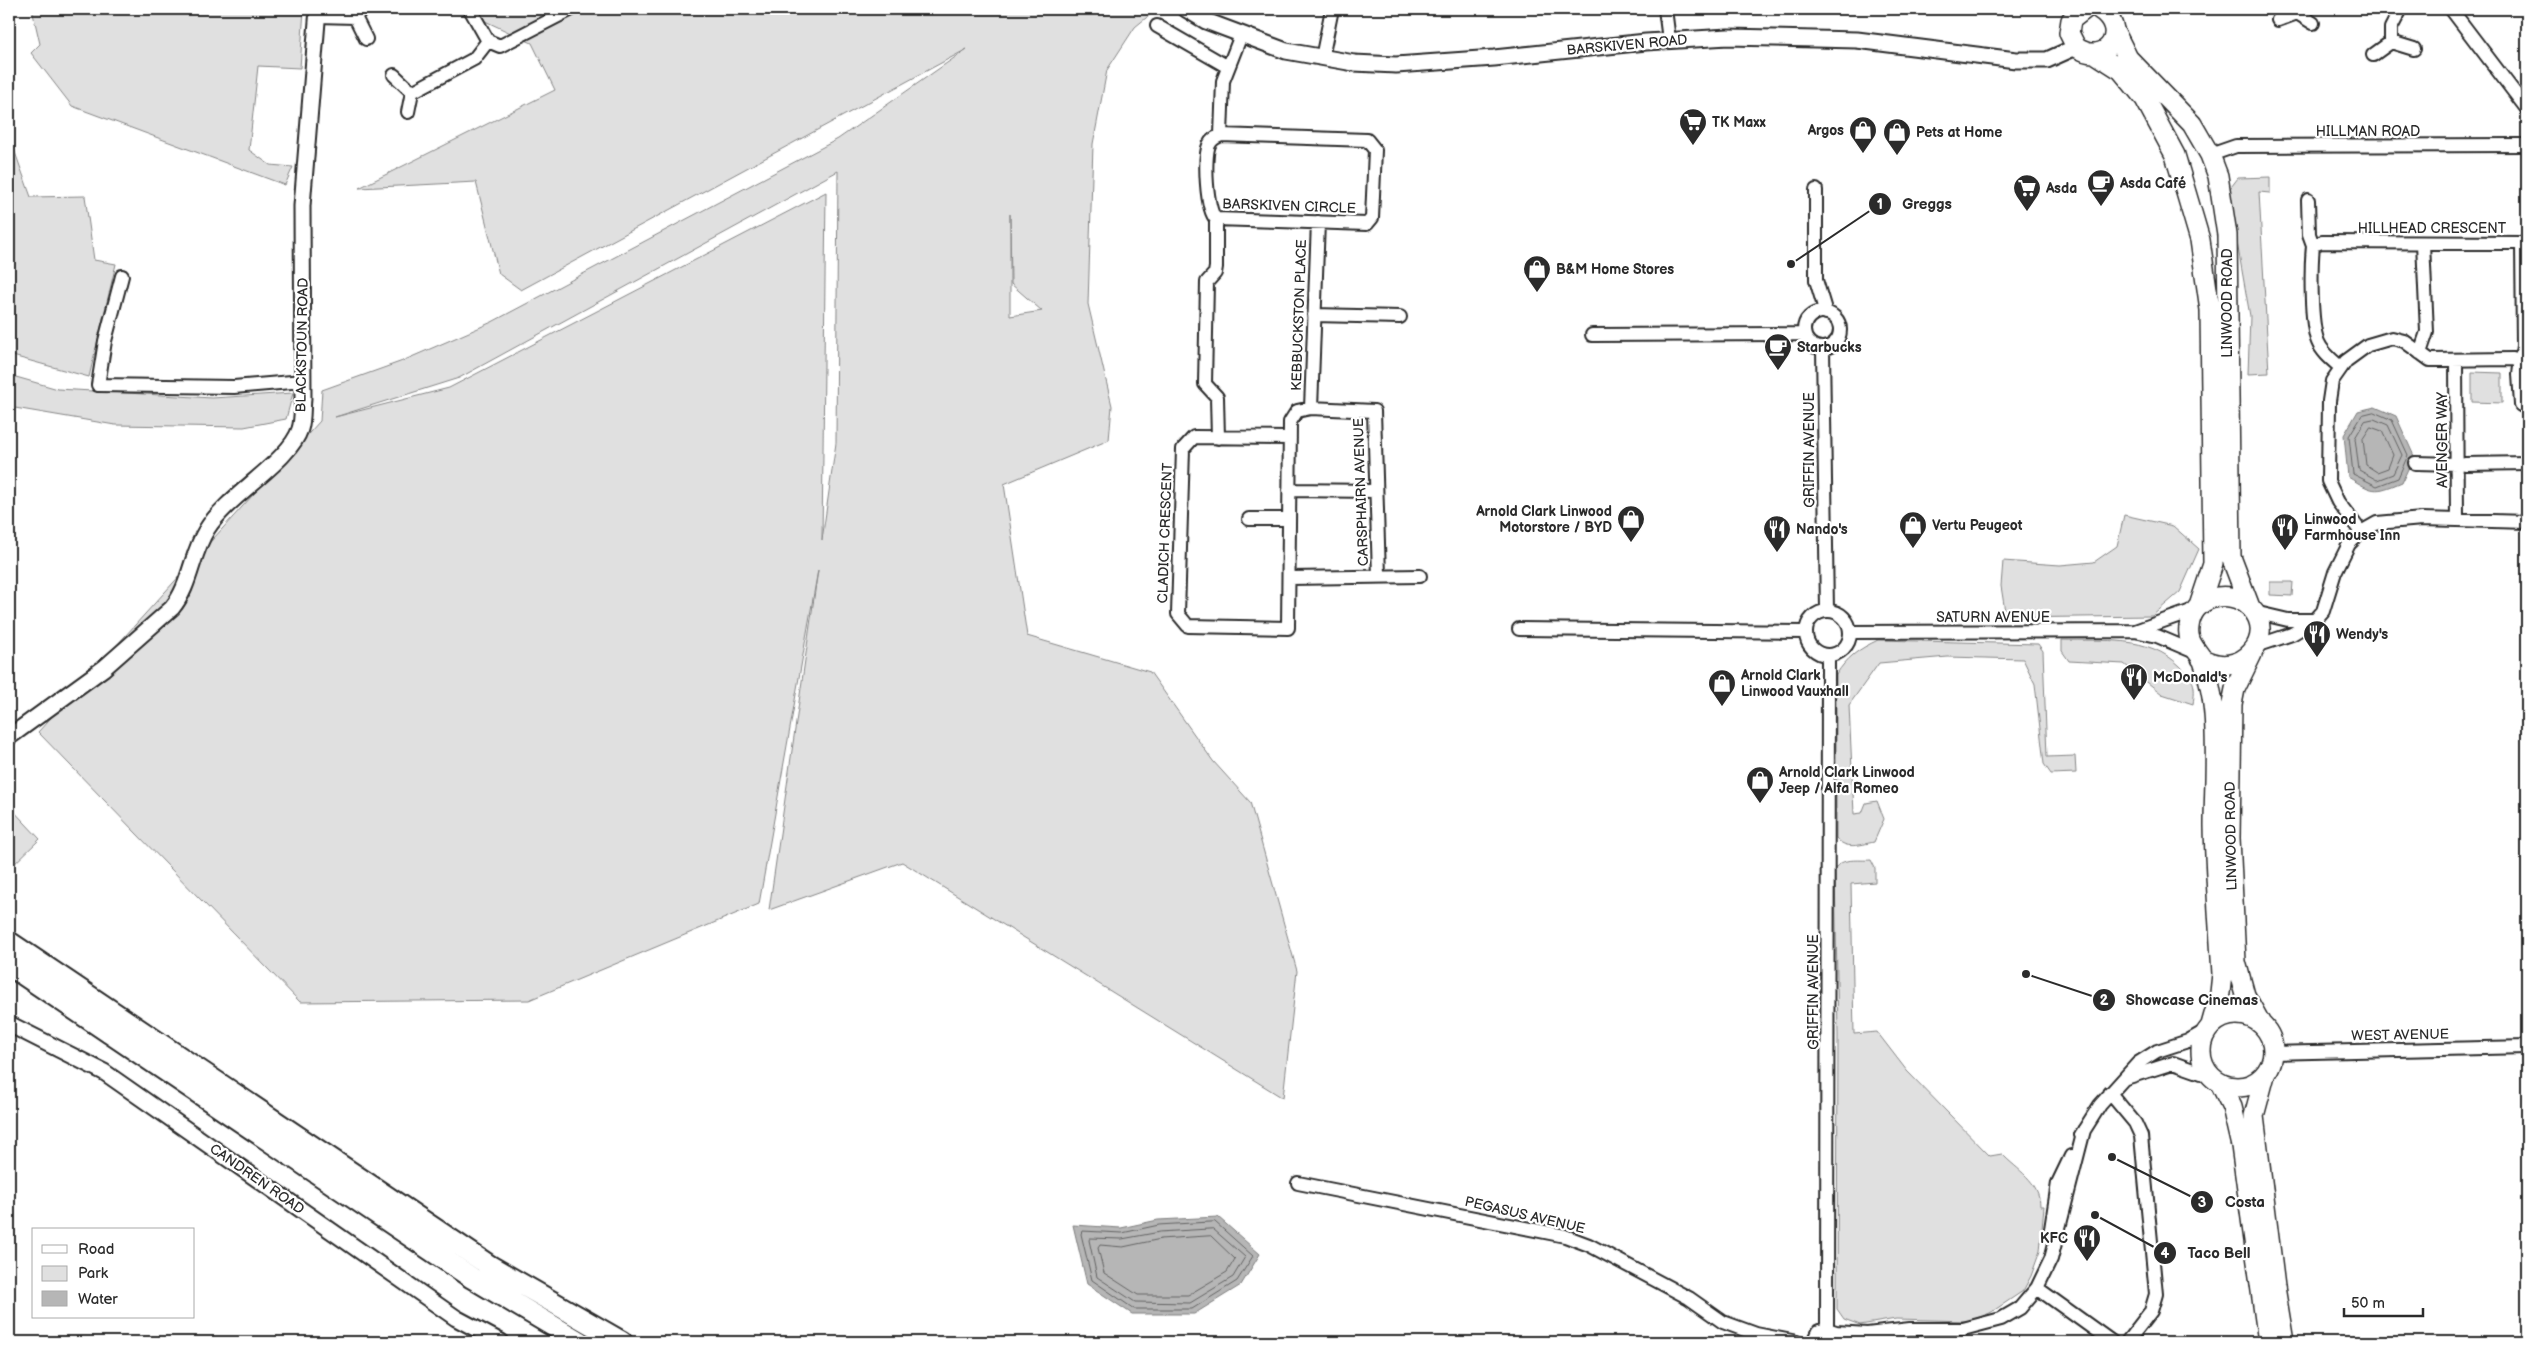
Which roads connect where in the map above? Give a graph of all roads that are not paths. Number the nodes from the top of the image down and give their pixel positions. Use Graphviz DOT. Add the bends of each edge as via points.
graph roads {
  1 [pos="470,9"];
  2 [pos="572,9"];
  3 [pos="1186,9"];
  4 [pos="1332,9"];
  5 [pos="1666,9"];
  6 [pos="2099,9"];
  7 [pos="2401,9"];
  8 [pos="2451,9"];
  9 [pos="2077,11"];
  10 [pos="2297,11"];
  11 [pos="317,13"];
  12 [pos="358,13"];
  13 [pos="2278,20"];
  14 [pos="2313,23"];
  15 [pos="1157,26"];
  16 [pos="2115,32"];
  17 [pos="1241,35"];
  18 [pos="366,40"];
  19 [pos="1669,40"];
  20 [pos="488,41"];
  21 [pos="2391,42"];
  22 [pos="2076,48"];
  23 [pos="2414,49"];
  24 [pos="2096,54"];
  25 [pos="2373,55"];
  26 [pos="1322,58"];
  27 [pos="1228,67"];
  28 [pos="394,75"];
  29 [pos="412,92"];
  30 [pos="2527,109"];
  31 [pos="408,112"];
  32 [pos="1221,135"];
  33 [pos="2527,145"];
  34 [pos="2210,155"];
  35 [pos="1816,190"];
  36 [pos="2308,200"];
  37 [pos="1216,219"];
  38 [pos="1318,222"];
  39 [pos="2423,243"];
  40 [pos="2312,245"];
  41 [pos="122,276"];
  42 [pos="2218,310"];
  43 [pos="1826,312"];
  44 [pos="1314,315"];
  45 [pos="1400,317"];
  46 [pos="1804,334"];
  47 [pos="1592,335"];
  48 [pos="1823,349"];
  49 [pos="2420,353"];
  50 [pos="2456,361"];
  51 [pos="2521,362"];
  52 [pos="2340,367"];
  53 [pos="303,381"];
  54 [pos="1311,408"];
  55 [pos="2527,408"];
  56 [pos="1218,438"];
  57 [pos="1290,438"];
  58 [pos="2527,462"];
  59 [pos="2415,463"];
  60 [pos="2461,464"];
  61 [pos="1289,490"];
  62 [pos="1376,491"];
  63 [pos="1249,519"];
  64 [pos="1289,519"];
  65 [pos="2457,520"];
  66 [pos="2527,522"];
  67 [pos="2361,532"];
  68 [pos="1379,576"];
  69 [pos="1420,576"];
  70 [pos="1290,578"];
  71 [pos="2198,607"];
  72 [pos="1827,610"];
  73 [pos="2252,610"];
  74 [pos="2315,620"];
  75 [pos="1519,629"];
  76 [pos="2135,631"];
  77 [pos="1806,632"];
  78 [pos="1850,632"];
  79 [pos="2254,648"];
  80 [pos="1828,655"];
  81 [pos="2199,656"];
  82 [pos="9,737"];
  83 [pos="9,942"];
  84 [pos="9,965"];
  85 [pos="2260,1022"];
  86 [pos="9,1024"];
  87 [pos="2209,1028"];
  88 [pos="2527,1047"];
  89 [pos="2274,1053"];
  90 [pos="2265,1075"];
  91 [pos="2126,1078"];
  92 [pos="2215,1079"];
  93 [pos="2110,1094"];
  94 [pos="1298,1183"];
  95 [pos="2037,1288"];
  96 [pos="1868,1334"];
  97 [pos="1827,1335"];
  98 [pos="1791,1341"];
  99 [pos="501,1342"];
  100 [pos="580,1342"];
  101 [pos="622,1342"];
  102 [pos="1848,1342"];
  103 [pos="2112,1342"];
  104 [pos="2127,1342"];
  105 [pos="2268,1342"];
  106 [pos="2284,1342"];
  1 -- 20 [label="street"];
  2 -- 20 [label="street" via="500,46"];
  3 -- 17 [label="street, BARSKIVEN ROAD"];
  4 -- 26 [label="street"];
  5 -- 19 [label="street"];
  6 -- 16 [label="main road, LINWOOD ROAD" via="2109,15"];
  7 -- 21 [label="street" via="2392,28"];
  8 -- 30 [label="street"];
  9 -- 22 [label="main road" via="2069,33"];
  10 -- 13 [label="street"];
  10 -- 14 [label="street"];
  11 -- 12 [label="street"];
  11 -- 53 [label="street, BLACKSTOUN ROAD" via="302,206"];
  12 -- 18 [label="street"];
  15 -- 27 [label="street"];
  16 -- 24 [label="main road" via="2108,48"];
  16 -- 34 [label="main road, LINWOOD ROAD" via="2128,58 2192,124"];
  17 -- 26 [label="street, BARSKIVEN ROAD" via="1286,51"];
  17 -- 27 [label="street"];
  19 -- 22 [label="street, BARSKIVEN ROAD" via="1781,37 1857,40 2016,60 2047,60"];
  19 -- 26 [label="street, BARSKIVEN ROAD" via="1396,65"];
  20 -- 29 [label="street" via="474,60"];
  21 -- 23 [label="street"];
  21 -- 25 [label="street"];
  22 -- 24 [label="main road, LINWOOD ROAD"];
  24 -- 42 [label="main road, LINWOOD ROAD" via="2121,70 2145,98 2175,155"];
  27 -- 32 [label="street" via="1223,81"];
  28 -- 29 [label="street"];
  29 -- 31 [label="street"];
  32 -- 37 [label="street, BARSKIVEN CIRCLE" via="1212,139 1208,147 1208,199 1212,216"];
  32 -- 38 [label="street, BARSKIVEN CIRCLE" via="1367,140 1376,150 1372,218 1366,224"];
  33 -- 34 [label="street, HILLMAN ROAD" via="2236,146"];
  34 -- 42 [label="main road, LINWOOD ROAD" via="2218,176 2227,235"];
  35 -- 43 [label="street" via="1816,280"];
  36 -- 40 [label="street"];
  37 -- 38 [label="street, BARSKIVEN CIRCLE"];
  37 -- 56 [label="street" via="1216,267 1207,282 1205,335 1206,384 1217,397"];
  38 -- 44 [label="street, KEBBUCKSTON PLACE"];
  39 -- 40 [label="street, HILLHEAD CRESCENT" via="2322,242"];
  39 -- 49 [label="street" via="2428,332"];
  39 -- 51 [label="street, HILLHEAD CRESCENT" via="2522,243"];
  40 -- 52 [label="street" via="2314,326 2318,342"];
  41 -- 53 [label="street" via="105,340 98,385 234,387"];
  42 -- 71 [label="main road, LINWOOD ROAD" via="2213,564"];
  42 -- 73 [label="main road, LINWOOD ROAD" via="2231,557"];
  43 -- 46 [label="street" via="1809,317"];
  43 -- 48 [label="street" via="1835,318 1840,330 1834,344"];
  44 -- 45 [label="street"];
  44 -- 54 [label="street, KEBBUCKSTON PLACE"];
  46 -- 47 [label="street"];
  46 -- 48 [label="street" via="1812,346"];
  48 -- 72 [label="street, GRIFFIN AVENUE"];
  49 -- 50 [label="street" via="2430,360"];
  49 -- 52 [label="street" via="2404,341 2392,338 2368,345"];
  50 -- 51 [label="street" via="2513,359"];
  50 -- 60 [label="street, AVENGER WAY"];
  51 -- 55 [label="street" via="2520,405"];
  52 -- 67 [label="street" via="2332,381 2329,401 2328,481 2338,502"];
  53 -- 82 [label="street, BLACKSTOUN ROAD" via="300,429 290,448 221,509 206,530 176,603 104,668"];
  54 -- 57 [label="street" via="1297,411 1290,422"];
  54 -- 62 [label="street, CARSPHAIRN AVENUE" via="1374,411"];
  56 -- 57 [label="street, CLADICH CRESCENT"];
  56 -- 70 [label="street, CLADICH CRESCENT" via="1194,438 1183,449 1178,614 1188,626 1288,628"];
  57 -- 61 [label="street"];
  58 -- 60 [label="street"];
  59 -- 60 [label="street"];
  60 -- 65 [label="street, AVENGER WAY"];
  61 -- 62 [label="street"];
  61 -- 64 [label="street"];
  62 -- 68 [label="street, CARSPHAIRN AVENUE"];
  63 -- 64 [label="street"];
  64 -- 70 [label="street"];
  65 -- 66 [label="street"];
  65 -- 67 [label="street" via="2377,523"];
  67 -- 74 [label="street" via="2349,544 2334,572 2323,611"];
  68 -- 69 [label="street, CARSPHAIRN AVENUE"];
  68 -- 70 [label="street, CARSPHAIRN AVENUE"];
  71 -- 73 [label="main road" via="2219,596 2241,600"];
  71 -- 76 [label="street, SATURN AVENUE"];
  71 -- 81 [label="main road" via="2189,626 2189,638"];
  72 -- 77 [label="street" via="1812,618"];
  72 -- 78 [label="street" via="1845,618"];
  73 -- 74 [label="street" via="2288,620"];
  73 -- 79 [label="main road" via="2259,628"];
  74 -- 79 [label="street" via="2292,634"];
  75 -- 77 [label="street"];
  76 -- 78 [label="street, SATURN AVENUE"];
  76 -- 81 [label="street, SATURN AVENUE" via="2157,636"];
  77 -- 80 [label="street" via="1807,641 1813,649"];
  78 -- 80 [label="street" via="1842,650"];
  79 -- 81 [label="main road" via="2246,659 2235,665 2211,664"];
  79 -- 85 [label="main road, LINWOOD ROAD" via="2235,689 2232,704 2230,838 2236,962 2245,995"];
  80 -- 97 [label="street, GRIFFIN AVENUE"];
  81 -- 87 [label="main road, LINWOOD ROAD" via="2213,705 2215,841 2222,974 2220,993"];
  83 -- 101 [label="highway" via="490,1266"];
  84 -- 100 [label="highway" via="472,1278"];
  85 -- 87 [label="main road" via="2238,1015 2226,1016"];
  85 -- 89 [label="main road" via="2270,1036"];
  86 -- 99 [label="street, CANDREN ROAD" via="104,1072 456,1318"];
  87 -- 91 [label="street" via="2188,1041 2146,1057"];
  87 -- 92 [label="main road" via="2202,1041 2201,1053 2204,1065"];
  88 -- 89 [label="street, WEST AVENUE"];
  89 -- 90 [label="main road"];
  90 -- 92 [label="main road" via="2244,1087 2232,1087"];
  90 -- 106 [label="main road" via="2254,1116"];
  91 -- 92 [label="street" via="2173,1063"];
  91 -- 93 [label="street"];
  92 -- 105 [label="main road" via="2232,1107 2241,1146"];
  93 -- 95 [label="street" via="2084,1130 2051,1259"];
  93 -- 104 [label="street" via="2135,1122 2141,1136 2156,1273 2154,1306"];
  94 -- 98 [label="street, PEGASUS AVENUE" via="1565,1236 1589,1245 1689,1298 1723,1322 1756,1334"];
  95 -- 96 [label="street" via="2015,1311 1981,1326"];
  95 -- 103 [label="street"];
  96 -- 97 [label="street"];
  96 -- 102 [label="street"];
  97 -- 98 [label="street"];
}
